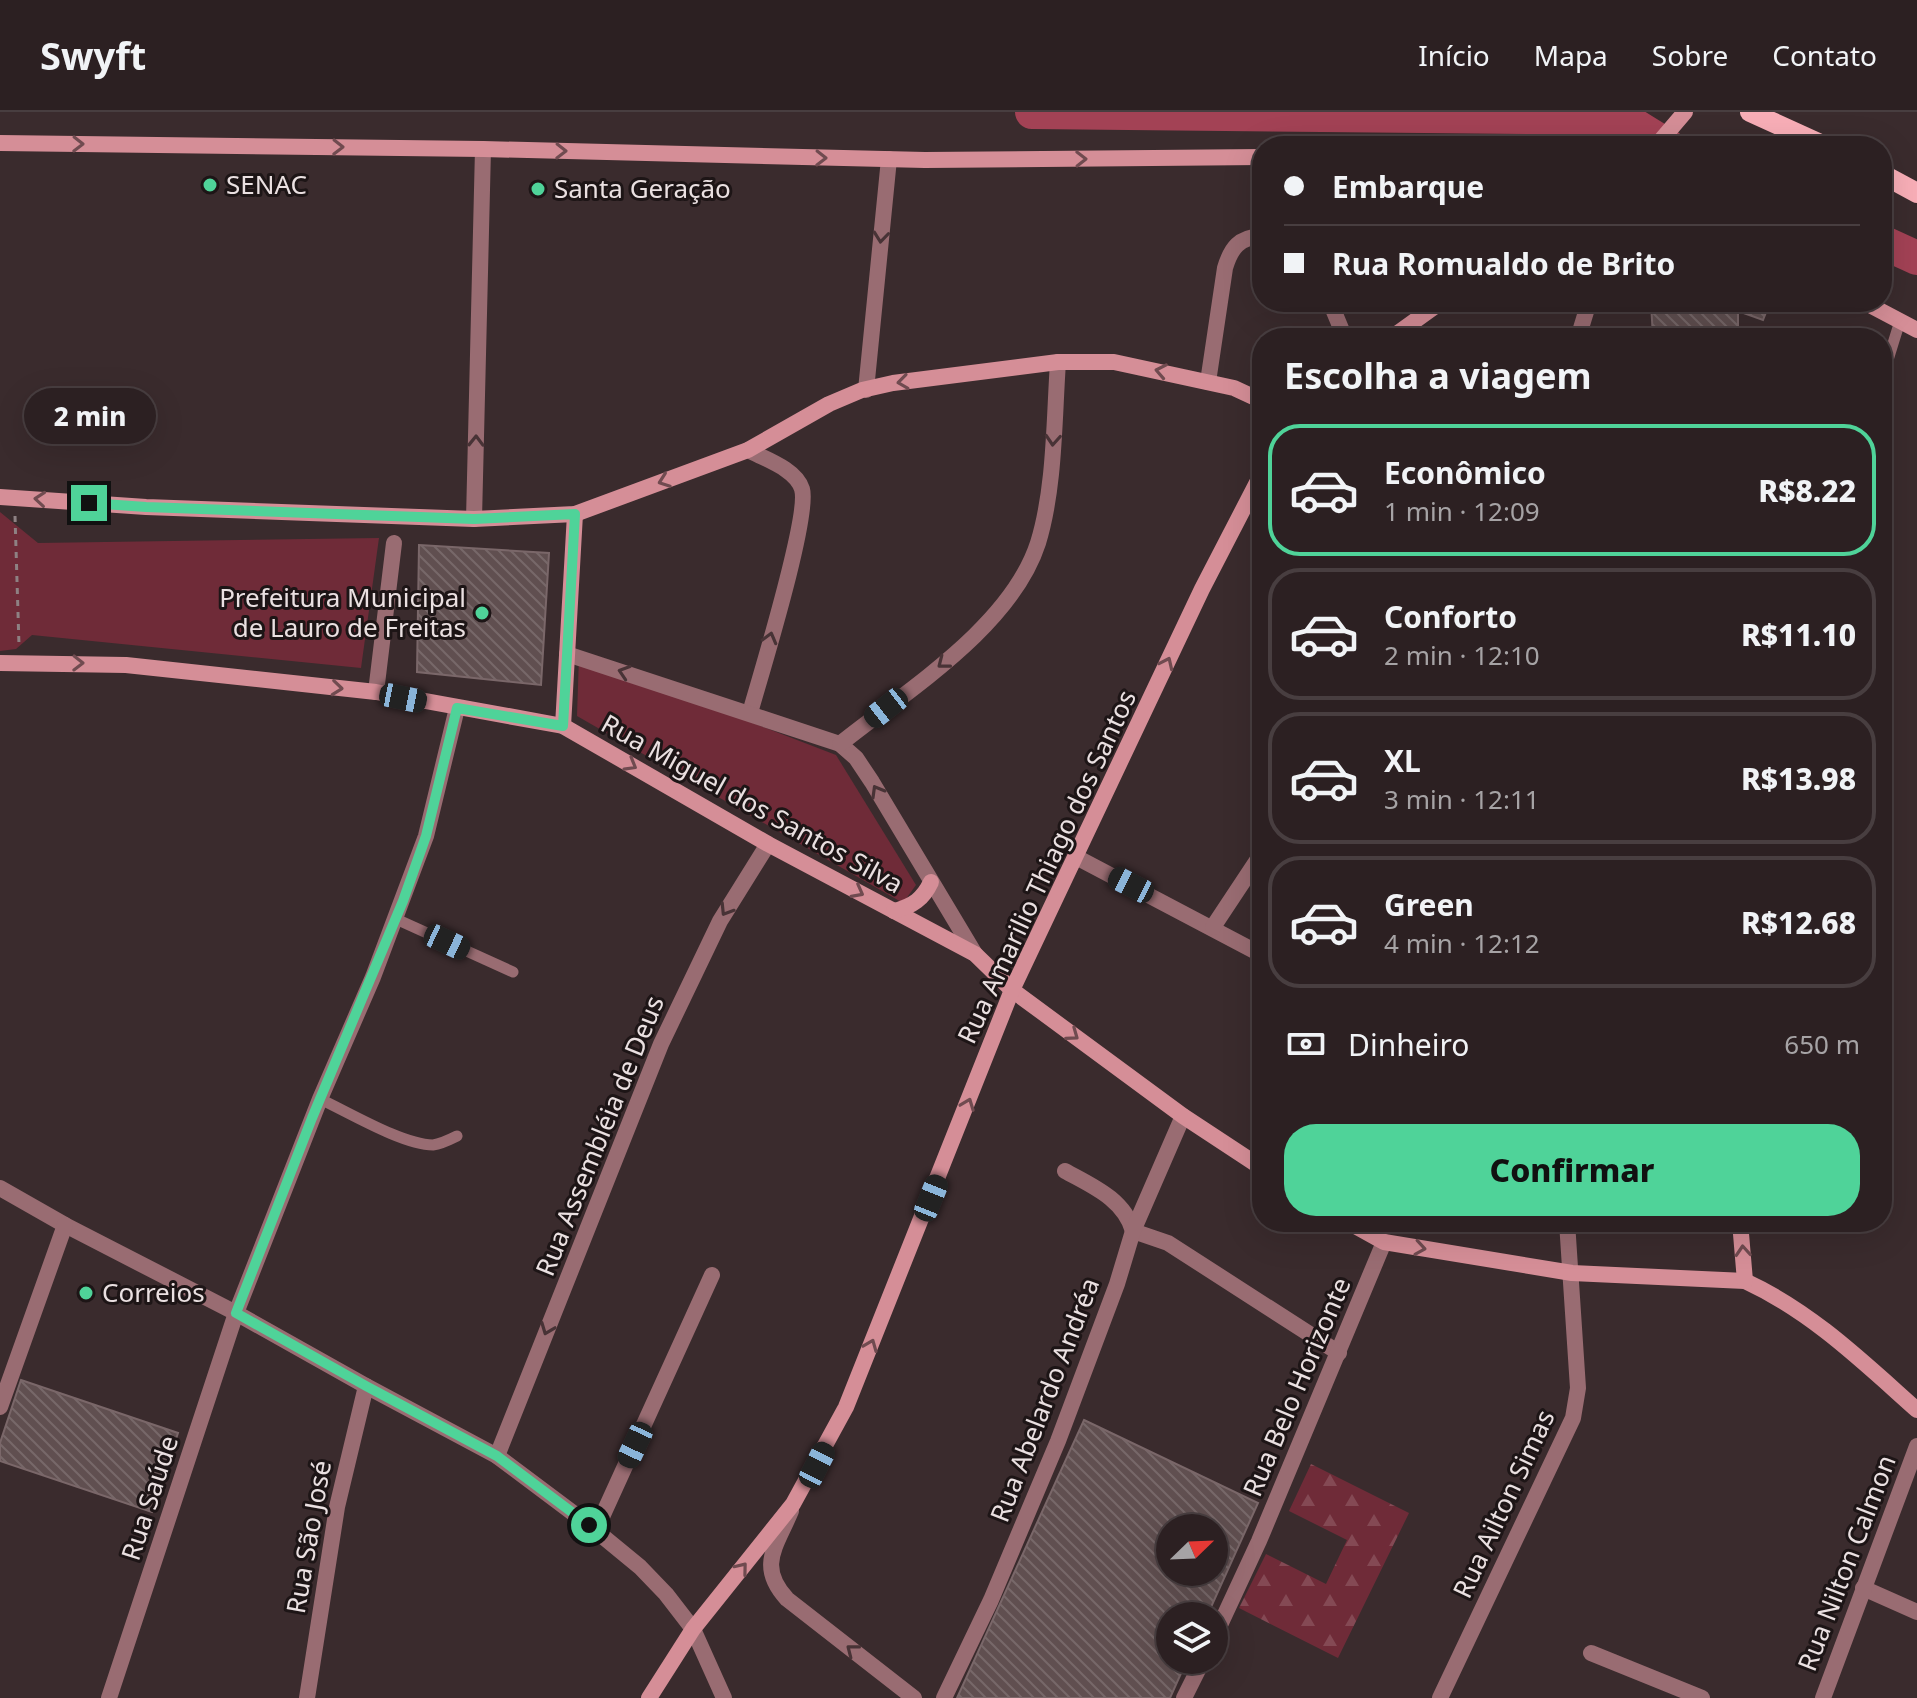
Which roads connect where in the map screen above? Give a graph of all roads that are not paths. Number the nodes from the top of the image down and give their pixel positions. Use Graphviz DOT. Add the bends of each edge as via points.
graph roads {
  1 [pos="1685,112"];
  2 [pos="1750,112"];
  3 [pos="1665,136"];
  4 [pos="1803,136"];
  5 [pos="0,143"];
  6 [pos="483,149"];
  7 [pos="1252,157"];
  8 [pos="889,159"];
  9 [pos="1892,179"];
  10 [pos="1917,193"];
  11 [pos="1252,238"];
  12 [pos="1427,312"];
  13 [pos="1883,312"];
  14 [pos="1900,321"];
  15 [pos="1405,328"];
  16 [pos="1917,330"];
  17 [pos="1892,347"];
  18 [pos="1058,362"];
  19 [pos="1208,382"];
  20 [pos="866,390"];
  21 [pos="1252,396"];
  22 [pos="748,450"];
  23 [pos="1252,492"];
  24 [pos="7,497"];
  25 [pos="575,514"];
  26 [pos="474,519"];
  27 [pos="394,543"];
  28 [pos="567,654"];
  29 [pos="0,663"];
  30 [pos="376,692"];
  31 [pos="457,708"];
  32 [pos="750,713"];
  33 [pos="563,726"];
  34 [pos="840,744"];
  35 [pos="768,844"];
  36 [pos="1076,857"];
  37 [pos="1252,868"];
  38 [pos="931,882"];
  39 [pos="894,911"];
  40 [pos="396,919"];
  41 [pos="1213,927"];
  42 [pos="1252,949"];
  43 [pos="975,954"];
  44 [pos="513,972"];
  45 [pos="1012,990"];
  46 [pos="320,1099"];
  47 [pos="1183,1116"];
  48 [pos="457,1136"];
  49 [pos="1252,1161"];
  50 [pos="1065,1171"];
  51 [pos="0,1188"];
  52 [pos="65,1225"];
  53 [pos="1133,1231"];
  54 [pos="1366,1232"];
  55 [pos="1568,1232"];
  56 [pos="1741,1232"];
  57 [pos="1384,1242"];
  58 [pos="1572,1273"];
  59 [pos="712,1275"];
  60 [pos="1745,1281"];
  61 [pos="236,1313"];
  62 [pos="1339,1353"];
  63 [pos="366,1386"];
  64 [pos="0,1407"];
  65 [pos="1917,1410"];
  66 [pos="1917,1446"];
  67 [pos="497,1456"];
  68 [pos="793,1504"];
  69 [pos="596,1530"];
  70 [pos="1863,1588"];
  71 [pos="1228,1608"];
  72 [pos="1917,1612"];
  73 [pos="693,1629"];
  74 [pos="1591,1653"];
  75 [pos="1196,1674"];
  76 [pos="109,1698"];
  77 [pos="307,1698"];
  78 [pos="649,1698"];
  79 [pos="724,1698"];
  80 [pos="914,1698"];
  81 [pos="944,1698"];
  82 [pos="1184,1698"];
  83 [pos="1440,1698"];
  84 [pos="1702,1698"];
  85 [pos="1823,1698"];
  1 -- 3 [label="street"];
  2 -- 4 [label="main road"];
  5 -- 6 [label="street, one-way"];
  6 -- 8 [label="street, one-way"];
  26 -- 6 [label="street, one-way"];
  8 -- 7 [label="street, one-way"];
  8 -- 20 [label="street, one-way"];
  9 -- 10 [label="main road"];
  11 -- 19 [label="street" via="1240,240 1225,268"];
  12 -- 15 [label="street"];
  13 -- 14 [label="street"];
  14 -- 16 [label="street"];
  14 -- 17 [label="lane"];
  19 -- 18 [label="street, one-way" via="1114,362"];
  18 -- 20 [label="street, one-way"];
  18 -- 34 [label="street, one-way" via="1047,495 1038,543 1022,578 976,635"];
  19 -- 21 [label="street"];
  20 -- 22 [label="street" via="829,404"];
  22 -- 25 [label="street, one-way"];
  32 -- 22 [label="street, one-way" via="794,547 803,492 788,472"];
  36 -- 23 [label="street, Rua Amarilio Thiago dos Santos, one-way"];
  26 -- 24 [label="street, one-way"];
  25 -- 26 [label="street"];
  25 -- 28 [label="street"];
  27 -- 30 [label="street"];
  32 -- 28 [label="street, one-way"];
  28 -- 33 [label="street"];
  29 -- 30 [label="street, Rua Miguel dos Santos Silva, one-way" via="126,665"];
  30 -- 31 [label="street, Rua Miguel dos Santos Silva"];
  31 -- 33 [label="street, Rua Miguel dos Santos Silva"];
  31 -- 40 [label="street, Rua Saúde" via="426,836"];
  32 -- 34 [label="street"];
  33 -- 35 [label="street, Rua Miguel dos Santos Silva, one-way"];
  38 -- 34 [label="street, one-way" via="872,782"];
  35 -- 39 [label="street, Rua Miguel dos Santos Silva, one-way"];
  35 -- 67 [label="street, Rua Assembléia de Deus, one-way" via="720,921 661,1044"];
  36 -- 41 [label="street"];
  36 -- 45 [label="street, Rua Amarilio Thiago dos Santos"];
  37 -- 41 [label="street"];
  38 -- 39 [label="street" via="917,903"];
  38 -- 43 [label="street"];
  39 -- 43 [label="street, Rua Miguel dos Santos Silva"];
  40 -- 44 [label="lane"];
  40 -- 46 [label="street, Rua Saúde"];
  41 -- 42 [label="street"];
  43 -- 45 [label="street, Rua Miguel dos Santos Silva"];
  45 -- 47 [label="street, Rua Miguel dos Santos Silva, one-way"];
  68 -- 45 [label="street, Rua Amarilio Thiago dos Santos, one-way" via="846,1407"];
  46 -- 48 [label="lane" via="421,1144 437,1145"];
  46 -- 61 [label="street, Rua Saúde"];
  47 -- 49 [label="street, Rua Miguel dos Santos Silva"];
  47 -- 53 [label="street, Rua Abelardo Andréa"];
  50 -- 53 [label="street" via="1115,1201 1129,1215"];
  51 -- 52 [label="street"];
  52 -- 61 [label="street"];
  52 -- 64 [label="street"];
  53 -- 62 [label="street" via="1168,1243"];
  53 -- 81 [label="street, Rua Abelardo Andréa" via="1058,1441"];
  54 -- 57 [label="street"];
  55 -- 58 [label="street, Rua Ailton Simas"];
  60 -- 56 [label="street, one-way"];
  57 -- 58 [label="street, one-way"];
  57 -- 62 [label="street, Rua Belo Horizonte"];
  58 -- 60 [label="street"];
  58 -- 83 [label="street, Rua Ailton Simas" via="1578,1388 1573,1418"];
  59 -- 69 [label="street"];
  60 -- 65 [label="street" via="1828,1331"];
  61 -- 63 [label="street"];
  61 -- 76 [label="street, Rua Saúde"];
  62 -- 71 [label="street, Rua Belo Horizonte"];
  63 -- 67 [label="street"];
  63 -- 77 [label="street, Rua São José" via="337,1507"];
  66 -- 70 [label="street, Rua Nilton Calmon"];
  67 -- 69 [label="street"];
  73 -- 68 [label="street, Rua Amarilio Thiago dos Santos, one-way"];
  80 -- 68 [label="street, one-way" via="776,1586 770,1564"];
  69 -- 73 [label="street" via="640,1567"];
  70 -- 72 [label="street"];
  70 -- 85 [label="street, Rua Nilton Calmon"];
  73 -- 78 [label="street, Rua Amarilio Thiago dos Santos"];
  73 -- 79 [label="street"];
  74 -- 84 [label="street"];
  75 -- 82 [label="street"];
}
